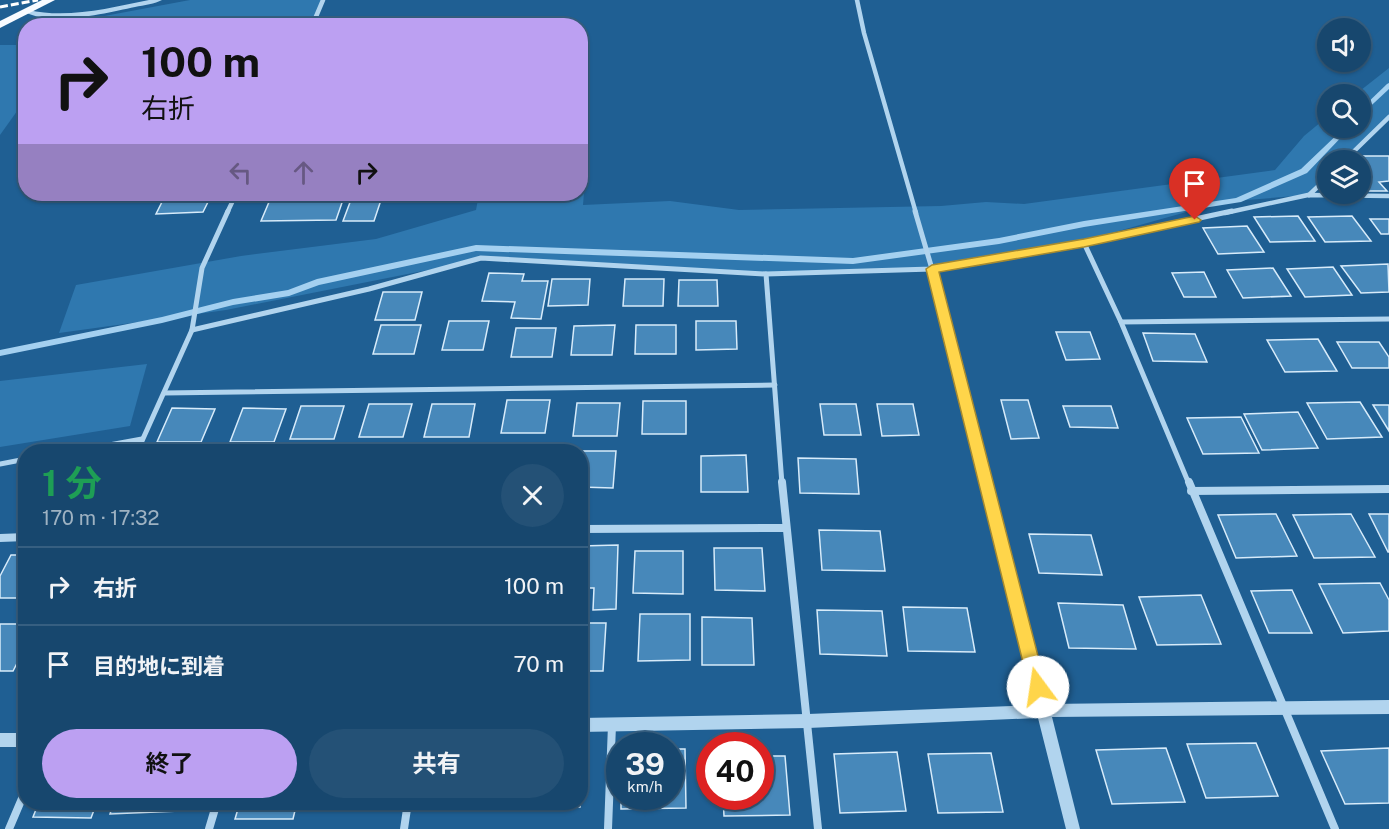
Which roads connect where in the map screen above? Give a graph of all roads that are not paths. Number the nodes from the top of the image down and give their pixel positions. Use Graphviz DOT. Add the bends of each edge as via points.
graph roads {
  1 [pos="50,0"];
  2 [pos="159,0"];
  3 [pos="323,0"];
  4 [pos="857,0"];
  5 [pos="28,12"];
  6 [pos="315,18"];
  7 [pos="0,25"];
  8 [pos="1389,117"];
  9 [pos="1355,150"];
  10 [pos="1317,187"];
  11 [pos="1308,195"];
  12 [pos="1389,196"];
  13 [pos="233,201"];
  14 [pos="1084,243"];
  15 [pos="932,269"];
  16 [pos="766,274"];
  17 [pos="1389,319"];
  18 [pos="1120,322"];
  19 [pos="192,330"];
  20 [pos="775,385"];
  21 [pos="164,393"];
  22 [pos="142,439"];
  23 [pos="115,444"];
  24 [pos="140,444"];
  25 [pos="18,461"];
  26 [pos="0,464"];
  27 [pos="1389,489"];
  28 [pos="1191,491"];
  29 [pos="785,528"];
  30 [pos="588,529"];
  31 [pos="18,537"];
  32 [pos="0,538"];
  33 [pos="1389,707"];
  34 [pos="1282,709"];
  35 [pos="1044,711"];
  36 [pos="808,721"];
  37 [pos="588,725"];
  38 [pos="612,725"];
  39 [pos="0,740"];
  40 [pos="18,740"];
  41 [pos="18,808"];
  42 [pos="215,810"];
  43 [pos="407,810"];
  44 [pos="9,829"];
  45 [pos="209,829"];
  46 [pos="404,829"];
  47 [pos="608,829"];
  48 [pos="818,829"];
  49 [pos="1073,829"];
  50 [pos="1335,829"];
  1 -- 5 [label="main road"];
  2 -- 5 [label="street" via="43,17"];
  3 -- 6 [label="street"];
  4 -- 15 [label="street"];
  5 -- 7 [label="main road"];
  8 -- 9 [label="street"];
  10 -- 11 [label="street"];
  11 -- 12 [label="street"];
  11 -- 14 [label="street"];
  13 -- 19 [label="street" via="202,268"];
  14 -- 15 [label="street"];
  14 -- 18 [label="street"];
  15 -- 16 [label="street"];
  15 -- 35 [label="street"];
  16 -- 19 [label="street" via="481,258 369,289"];
  16 -- 20 [label="street"];
  17 -- 18 [label="street"];
  18 -- 28 [label="street"];
  19 -- 21 [label="street"];
  20 -- 21 [label="street"];
  20 -- 29 [label="street"];
  21 -- 22 [label="street"];
  22 -- 23 [label="street"];
  22 -- 24 [label="street"];
  25 -- 26 [label="street"];
  27 -- 28 [label="street"];
  28 -- 34 [label="street"];
  29 -- 30 [label="street"];
  29 -- 36 [label="street"];
  31 -- 32 [label="street"];
  33 -- 34 [label="street"];
  34 -- 35 [label="street"];
  34 -- 50 [label="street"];
  35 -- 36 [label="street"];
  35 -- 49 [label="street"];
  36 -- 38 [label="street"];
  36 -- 48 [label="street"];
  37 -- 38 [label="street"];
  38 -- 47 [label="street"];
  39 -- 40 [label="street"];
  41 -- 44 [label="street"];
  42 -- 45 [label="street"];
  43 -- 46 [label="street"];
}
